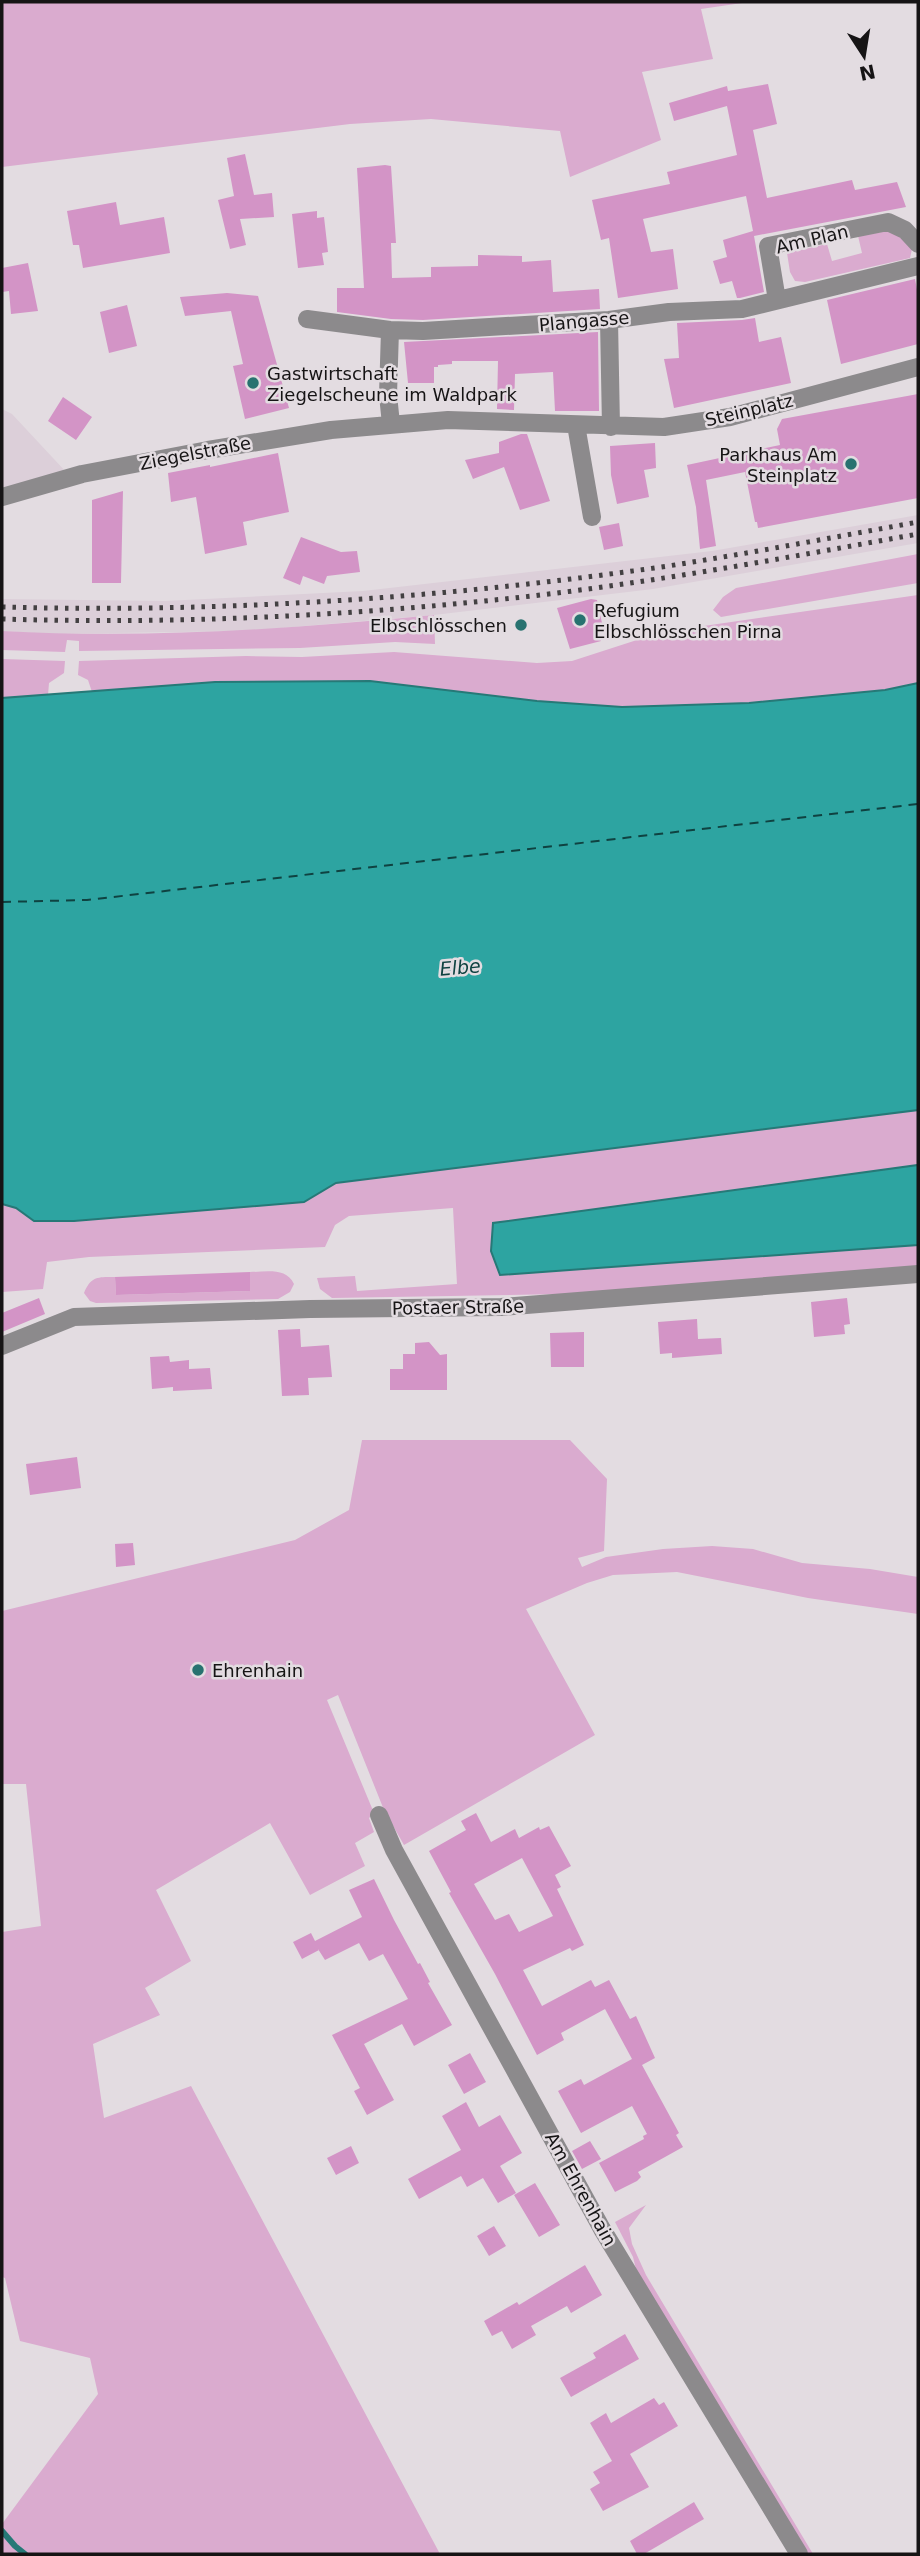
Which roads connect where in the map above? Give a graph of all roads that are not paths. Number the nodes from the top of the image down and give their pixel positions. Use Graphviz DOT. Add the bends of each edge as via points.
graph roads {
  1 [pos="918,244"];
  2 [pos="918,266"];
  3 [pos="777,300"];
  4 [pos="307,319"];
  5 [pos="609,320"];
  6 [pos="390,330"];
  7 [pos="918,367"];
  8 [pos="391,424"];
  9 [pos="576,425"];
  10 [pos="611,427"];
  11 [pos="2,497"];
  12 [pos="592,517"];
  13 [pos="918,1274"];
  14 [pos="2,1346"];
  15 [pos="379,1815"];
  16 [pos="799,2554"];
  1 -- 3 [label="street, Am Plan" via="905,230 888,222 768,246"];
  2 -- 3 [label="street"];
  3 -- 5 [label="street, Plangasse" via="742,309"];
  4 -- 6 [label="street, Plangasse"];
  5 -- 6 [label="street, Plangasse"];
  5 -- 10 [label="street"];
  6 -- 8 [label="street"];
  7 -- 10 [label="street, Steinplatz" via="730,416 664,427"];
  8 -- 9 [label="street, Steinplatz" via="448,420"];
  8 -- 11 [label="street, Ziegelstraße" via="208,450 82,474"];
  9 -- 10 [label="street, Steinplatz"];
  9 -- 12 [label="street"];
  13 -- 14 [label="street, Postaer Straße" via="501,1307 74,1318"];
  15 -- 16 [label="street, Am Ehrenhain" via="603,2229"];
}
